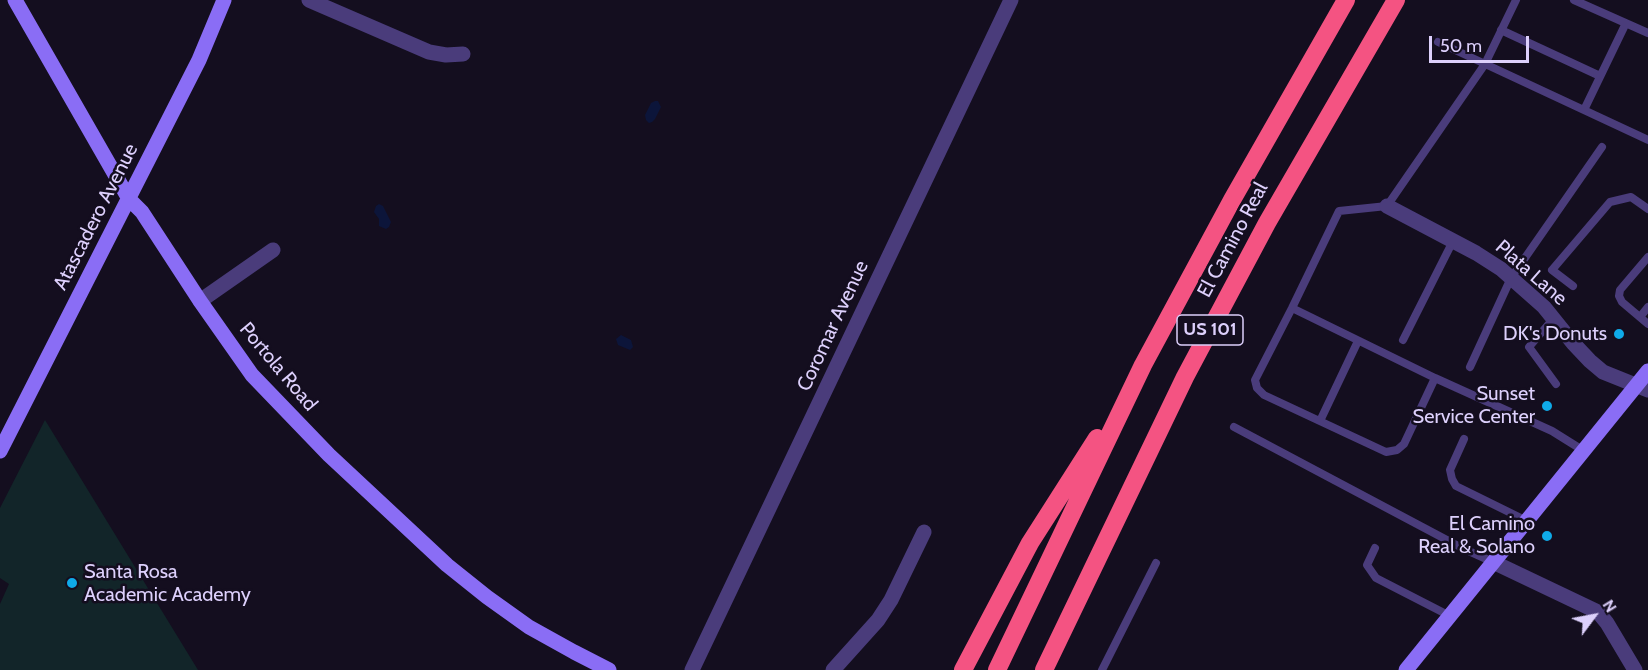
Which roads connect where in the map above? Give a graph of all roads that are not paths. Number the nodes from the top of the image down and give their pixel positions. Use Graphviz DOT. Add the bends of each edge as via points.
graph roads {
  1 [pos="15,0"];
  2 [pos="224,0"];
  3 [pos="309,0"];
  4 [pos="1011,0"];
  5 [pos="1346,0"];
  6 [pos="1396,0"];
  7 [pos="1516,0"];
  8 [pos="1574,0"];
  9 [pos="1626,23"];
  10 [pos="1501,30"];
  11 [pos="1648,33"];
  12 [pos="1438,42"];
  13 [pos="463,54"];
  14 [pos="1485,64"];
  15 [pos="1600,76"];
  16 [pos="1584,110"];
  17 [pos="1648,130"];
  18 [pos="1646,139"];
  19 [pos="1602,147"];
  20 [pos="129,199"];
  21 [pos="1387,206"];
  22 [pos="1648,209"];
  23 [pos="1453,241"];
  24 [pos="273,250"];
  25 [pos="1648,257"];
  26 [pos="1511,278"];
  27 [pos="1573,286"];
  28 [pos="200,302"];
  29 [pos="1648,307"];
  30 [pos="1292,308"];
  31 [pos="1640,317"];
  32 [pos="1554,319"];
  33 [pos="1648,324"];
  34 [pos="1358,340"];
  35 [pos="1403,340"];
  36 [pos="1143,366"];
  37 [pos="1470,367"];
  38 [pos="1648,371"];
  39 [pos="1435,378"];
  40 [pos="1556,384"];
  41 [pos="1642,388"];
  42 [pos="1320,421"];
  43 [pos="1234,427"];
  44 [pos="1464,439"];
  45 [pos="0,451"];
  46 [pos="1584,451"];
  47 [pos="1527,521"];
  48 [pos="924,532"];
  49 [pos="1375,548"];
  50 [pos="1493,562"];
  51 [pos="1156,563"];
  52 [pos="1450,616"];
  53 [pos="609,670"];
  54 [pos="692,670"];
  55 [pos="832,670"];
  56 [pos="963,670"];
  57 [pos="997,670"];
  58 [pos="1044,670"];
  59 [pos="1102,670"];
  60 [pos="1406,670"];
  61 [pos="1635,670"];
  1 -- 20 [label="street, Portola Road"];
  2 -- 20 [label="street, Atascadero Avenue" via="199,60"];
  3 -- 13 [label="street" via="429,52"];
  4 -- 54 [label="street, Coromar Avenue"];
  5 -- 36 [label="highway, El Camino Real / US 101"];
  6 -- 58 [label="highway, El Camino Real / US 101" via="1272,213 1196,357"];
  7 -- 10 [label="lane"];
  8 -- 9 [label="lane"];
  9 -- 11 [label="lane"];
  9 -- 15 [label="lane"];
  10 -- 14 [label="lane"];
  10 -- 15 [label="lane"];
  12 -- 14 [label="lane"];
  14 -- 16 [label="lane"];
  14 -- 21 [label="lane"];
  15 -- 16 [label="lane"];
  16 -- 18 [label="lane"];
  17 -- 18 [label="lane"];
  19 -- 26 [label="lane"];
  20 -- 28 [label="street, Portola Road" via="142,212"];
  20 -- 45 [label="street, Atascadero Avenue"];
  21 -- 23 [label="street, Plata Lane"];
  21 -- 30 [label="lane" via="1339,211"];
  22 -- 27 [label="lane" via="1631,197 1610,202 1552,270"];
  23 -- 26 [label="street, Plata Lane"];
  23 -- 35 [label="lane"];
  24 -- 28 [label="street"];
  25 -- 31 [label="lane" via="1619,296"];
  26 -- 32 [label="street, Plata Lane"];
  26 -- 37 [label="lane"];
  28 -- 53 [label="street, Portola Road" via="259,383 329,455 447,565 529,627"];
  29 -- 31 [label="lane"];
  30 -- 34 [label="lane"];
  30 -- 42 [label="lane" via="1255,380 1264,395"];
  31 -- 33 [label="lane"];
  32 -- 40 [label="lane" via="1529,347"];
  32 -- 41 [label="street, Plata Lane" via="1603,372"];
  34 -- 39 [label="lane"];
  34 -- 42 [label="lane"];
  36 -- 56 [label="highway" via="1030,543"];
  36 -- 57 [label="highway, El Camino Real / US 101"];
  38 -- 41 [label="street"];
  39 -- 42 [label="lane" via="1404,444 1397,450 1386,452"];
  39 -- 46 [label="lane" via="1552,431"];
  41 -- 46 [label="street"];
  43 -- 50 [label="lane"];
  44 -- 47 [label="lane" via="1450,470 1456,486"];
  46 -- 47 [label="street"];
  47 -- 50 [label="street"];
  48 -- 55 [label="street" via="878,620"];
  49 -- 52 [label="lane" via="1367,565 1376,578"];
  50 -- 52 [label="street"];
  50 -- 61 [label="street" via="1599,612"];
  51 -- 59 [label="lane"];
  52 -- 60 [label="street"];
}
